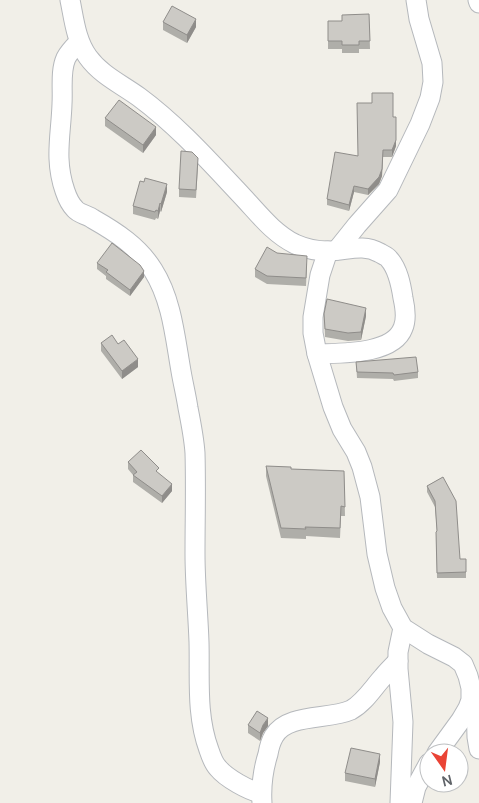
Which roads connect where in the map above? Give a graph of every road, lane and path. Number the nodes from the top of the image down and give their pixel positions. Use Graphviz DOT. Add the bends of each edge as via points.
graph roads {
  1 [pos="70,0"];
  2 [pos="416,0"];
  3 [pos="79,42"];
  4 [pos="333,250"];
  5 [pos="317,354"];
  6 [pos="403,628"];
  7 [pos="398,661"];
  8 [pos="475,698"];
  9 [pos="444,743"];
  10 [pos="479,749"];
  11 [pos="419,781"];
  12 [pos="262,798"];
  13 [pos="400,803"];
  14 [pos="412,803"];
  1 -- 3 [label="street"];
  2 -- 4 [label="street" via="432,63 430,98 388,190"];
  3 -- 4 [label="street" via="95,66 168,120 273,229 297,245"];
  3 -- 12 [label="street" via="66,57 63,68 58,148 64,186 68,200 76,210 120,236 144,258 166,300 176,336 195,452 195,576 201,717 209,751 218,768"];
  4 -- 5 [label="street" via="320,275 313,317"];
  4 -- 5 [label="street" via="372,248 389,258 404,299 405,316 399,335 386,344 352,353"];
  5 -- 6 [label="street" via="332,407 362,467 385,588"];
  6 -- 7 [label="street"];
  6 -- 8 [label="street" via="463,664"];
  7 -- 12 [label="street" via="353,709 300,720 280,728 273,736 266,759"];
  7 -- 13 [label="street" via="402,722"];
  8 -- 9 [label="street"];
  8 -- 10 [label="street"];
  11 -- 14 [label="street"];
}
